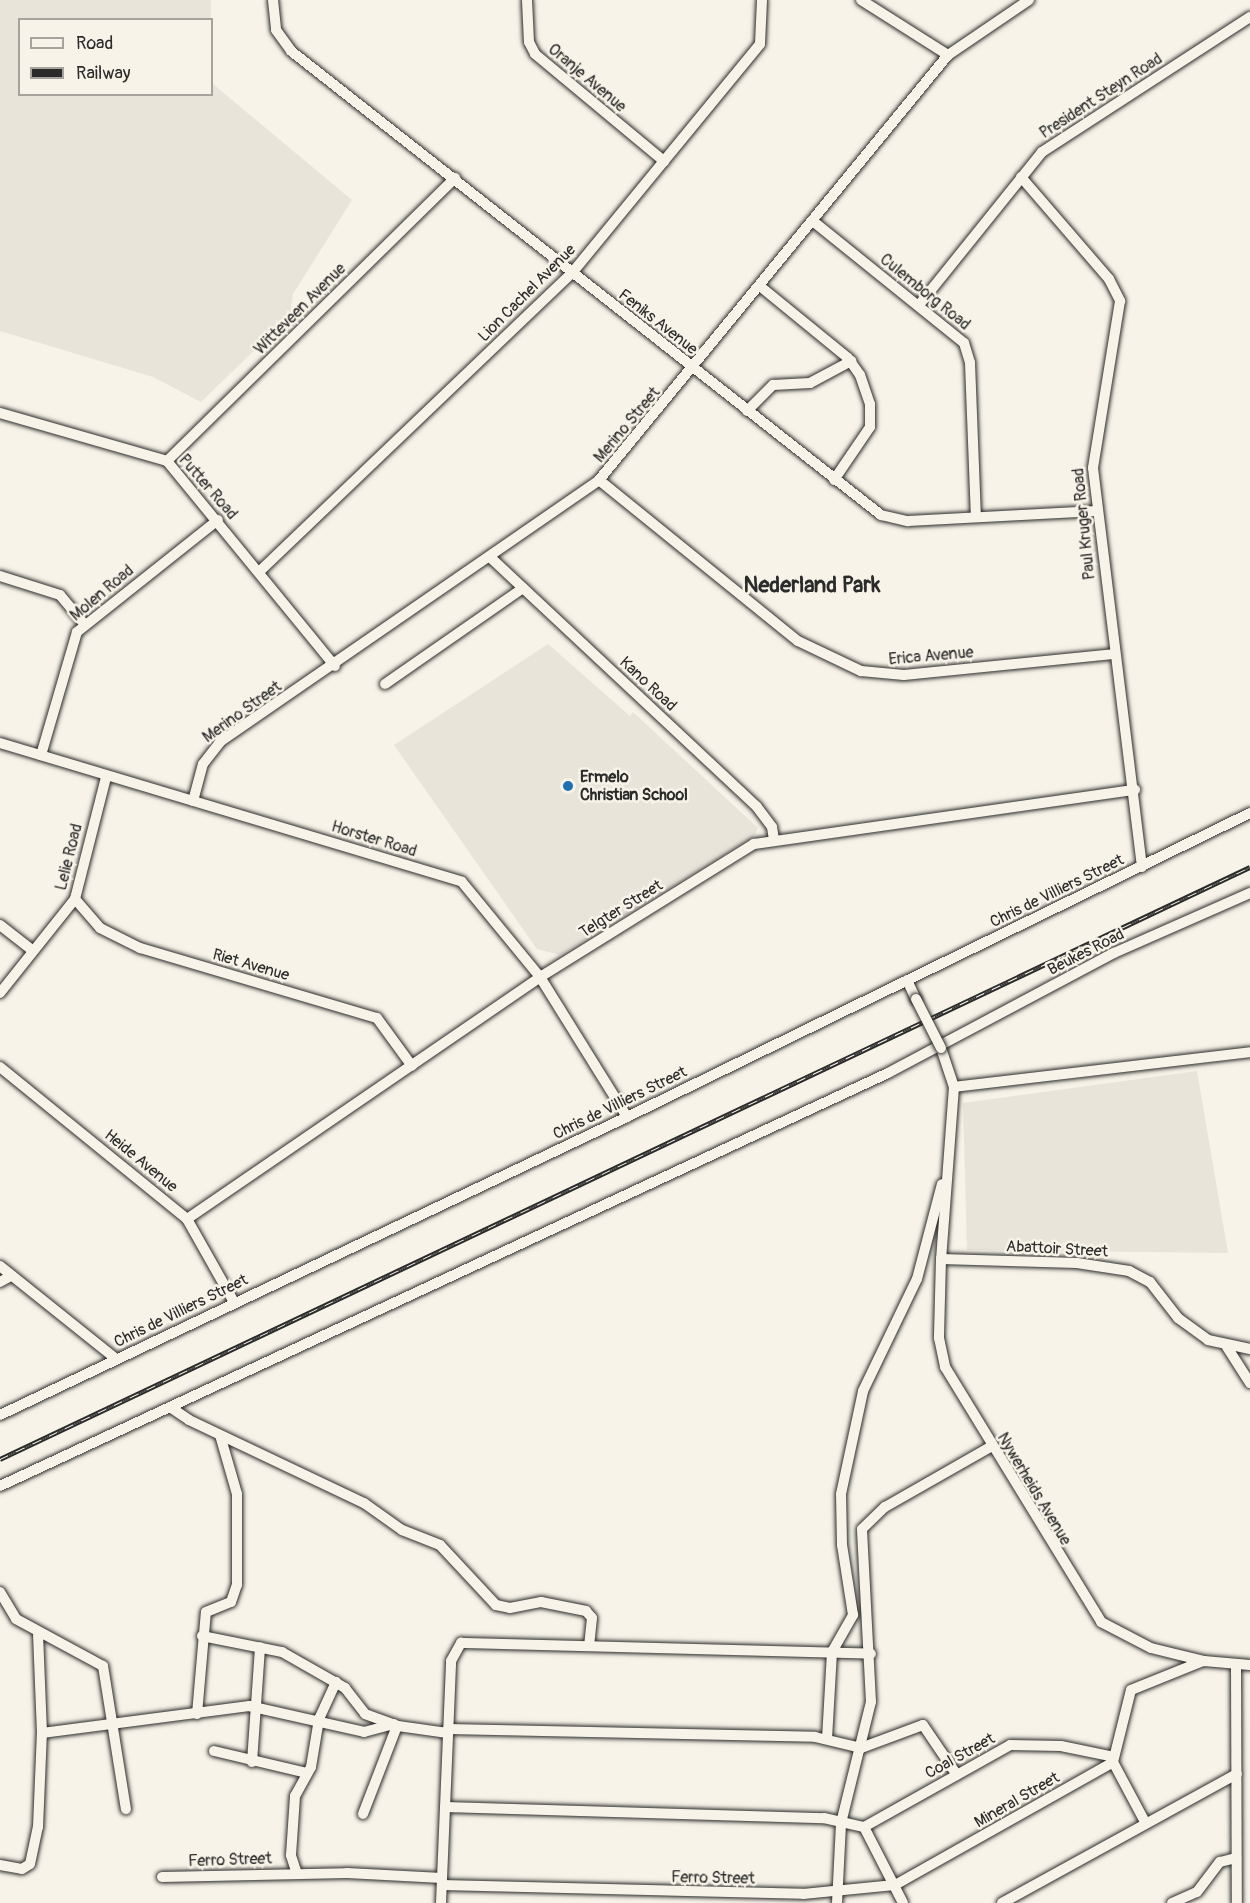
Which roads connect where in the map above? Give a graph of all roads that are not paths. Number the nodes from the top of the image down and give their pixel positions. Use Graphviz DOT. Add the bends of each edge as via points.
graph roads {
  1 [pos="273,0"];
  2 [pos="527,0"];
  3 [pos="762,0"];
  4 [pos="861,0"];
  5 [pos="1029,0"];
  6 [pos="1250,17"];
  7 [pos="948,55"];
  8 [pos="664,161"];
  9 [pos="1021,177"];
  10 [pos="454,178"];
  11 [pos="814,222"];
  12 [pos="572,273"];
  13 [pos="761,287"];
  14 [pos="918,304"];
  15 [pos="851,361"];
  16 [pos="693,369"];
  17 [pos="747,411"];
  18 [pos="0,413"];
  19 [pos="167,461"];
  20 [pos="599,480"];
  21 [pos="834,480"];
  22 [pos="1097,511"];
  23 [pos="976,517"];
  24 [pos="218,520"];
  25 [pos="491,558"];
  26 [pos="259,572"];
  27 [pos="0,576"];
  28 [pos="523,588"];
  29 [pos="84,624"];
  30 [pos="1113,654"];
  31 [pos="336,666"];
  32 [pos="385,684"];
  33 [pos="0,743"];
  34 [pos="40,755"];
  35 [pos="106,777"];
  36 [pos="1135,790"];
  37 [pos="193,801"];
  38 [pos="1250,813"];
  39 [pos="774,839"];
  40 [pos="1142,867"];
  41 [pos="1250,893"];
  42 [pos="75,899"];
  43 [pos="0,925"];
  44 [pos="33,950"];
  45 [pos="540,977"];
  46 [pos="906,980"];
  47 [pos="0,993"];
  48 [pos="941,1048"];
  49 [pos="1250,1052"];
  50 [pos="412,1065"];
  51 [pos="0,1067"];
  52 [pos="954,1087"];
  53 [pos="627,1117"];
  54 [pos="947,1173"];
  55 [pos="187,1219"];
  56 [pos="941,1259"];
  57 [pos="0,1266"];
  58 [pos="11,1276"];
  59 [pos="0,1282"];
  60 [pos="234,1302"];
  61 [pos="1227,1347"];
  62 [pos="1250,1349"];
  63 [pos="116,1359"];
  64 [pos="1250,1383"];
  65 [pos="170,1407"];
  66 [pos="0,1414"];
  67 [pos="220,1435"];
  68 [pos="990,1447"];
  69 [pos="0,1486"];
  70 [pos="0,1592"];
  71 [pos="38,1635"];
  72 [pos="202,1636"];
  73 [pos="589,1645"];
  74 [pos="260,1647"];
  75 [pos="832,1652"];
  76 [pos="871,1653"];
  77 [pos="1204,1661"];
  78 [pos="1236,1665"];
  79 [pos="1250,1665"];
  80 [pos="336,1682"];
  81 [pos="256,1707"];
  82 [pos="197,1714"];
  83 [pos="319,1719"];
  84 [pos="395,1725"];
  85 [pos="112,1726"];
  86 [pos="448,1730"];
  87 [pos="42,1733"];
  88 [pos="827,1739"];
  89 [pos="214,1751"];
  90 [pos="860,1752"];
  91 [pos="1113,1760"];
  92 [pos="252,1762"];
  93 [pos="307,1773"];
  94 [pos="1237,1774"];
  95 [pos="957,1775"];
  96 [pos="445,1807"];
  97 [pos="126,1809"];
  98 [pos="363,1814"];
  99 [pos="841,1822"];
  100 [pos="1145,1822"];
  101 [pos="864,1827"];
  102 [pos="1236,1858"];
  103 [pos="0,1865"];
  104 [pos="297,1874"];
  105 [pos="162,1877"];
  106 [pos="442,1881"];
  107 [pos="894,1885"];
  108 [pos="837,1898"];
  109 [pos="441,1903"];
  110 [pos="903,1903"];
  111 [pos="1002,1903"];
  112 [pos="1172,1903"];
  113 [pos="1237,1903"];
  1 -- 10 [label="street, Feniks Avenue" via="274,25 286,46"];
  2 -- 8 [label="street, Oranje Avenue" via="529,42 534,54"];
  3 -- 8 [label="street, Lion Cachel Avenue" via="760,44"];
  4 -- 7 [label="street"];
  5 -- 7 [label="street, Merino Street"];
  6 -- 9 [label="street, President Steyn Road" via="1075,128 1042,152"];
  7 -- 11 [label="street, Merino Street"];
  8 -- 12 [label="street, Lion Cachel Avenue"];
  9 -- 14 [label="street, President Steyn Road"];
  9 -- 22 [label="street, Paul Kruger Road" via="1109,279 1120,301 1094,449"];
  10 -- 12 [label="street, Feniks Avenue"];
  10 -- 19 [label="street, Witteveen Avenue"];
  11 -- 13 [label="street, Merino Street"];
  11 -- 14 [label="street, Culemborg Road"];
  12 -- 16 [label="street, Feniks Avenue"];
  12 -- 26 [label="street, Lion Cachel Avenue"];
  13 -- 15 [label="street"];
  13 -- 16 [label="street, Merino Street"];
  14 -- 23 [label="street, Culemborg Road" via="959,337 968,355"];
  15 -- 17 [label="street" via="810,383 773,385"];
  15 -- 21 [label="street" via="860,375 871,419 863,441"];
  16 -- 17 [label="street, Feniks Avenue"];
  16 -- 20 [label="street, Merino Street"];
  17 -- 21 [label="street, Feniks Avenue"];
  18 -- 19 [label="street, Putter Road"];
  19 -- 24 [label="street, Putter Road"];
  20 -- 25 [label="street, Merino Street"];
  20 -- 30 [label="street, Erica Avenue" via="791,635 861,671 904,675"];
  21 -- 23 [label="street, Feniks Avenue" via="888,519"];
  22 -- 23 [label="street, Feniks Avenue"];
  22 -- 30 [label="street, Paul Kruger Road"];
  24 -- 26 [label="street, Putter Road"];
  24 -- 29 [label="street, Molen Road"];
  25 -- 28 [label="street, Kano Road"];
  25 -- 31 [label="street, Merino Street"];
  26 -- 31 [label="street, Putter Road"];
  27 -- 29 [label="street" via="60,595"];
  28 -- 32 [label="street"];
  28 -- 39 [label="street, Kano Road" via="758,807 772,827"];
  29 -- 34 [label="street, Molen Road" via="70,650"];
  30 -- 36 [label="street, Paul Kruger Road"];
  31 -- 37 [label="street, Merino Street" via="215,747 203,764"];
  33 -- 34 [label="street, Horster Road"];
  34 -- 35 [label="street, Horster Road"];
  35 -- 37 [label="street, Horster Road"];
  35 -- 42 [label="street, Lelie Road"];
  36 -- 39 [label="street, Telgter Street"];
  36 -- 40 [label="street, Paul Kruger Road"];
  37 -- 45 [label="street, Horster Road" via="462,882"];
  38 -- 40 [label="street, Chris de Villiers Street"];
  39 -- 45 [label="street, Telgter Street" via="730,858"];
  40 -- 46 [label="street, Chris de Villiers Street"];
  41 -- 48 [label="street, Beukes Road" via="1105,958"];
  42 -- 44 [label="street, Lelie Road"];
  42 -- 50 [label="street, Riet Avenue" via="100,928 140,948 377,1018"];
  43 -- 44 [label="street"];
  44 -- 47 [label="street, Lelie Road"];
  45 -- 50 [label="street, Telgter Street"];
  45 -- 53 [label="street, Horster Road"];
  46 -- 48 [label="street, bridge"];
  46 -- 53 [label="street, Chris de Villiers Street"];
  48 -- 52 [label="street"];
  48 -- 65 [label="street, Beukes Road"];
  49 -- 52 [label="street"];
  50 -- 55 [label="street, Telgter Street"];
  51 -- 55 [label="street, Heide Avenue"];
  52 -- 54 [label="street"];
  53 -- 60 [label="street, Chris de Villiers Street"];
  54 -- 56 [label="street, Nywerheids Avenue"];
  54 -- 75 [label="street" via="918,1280 863,1391 841,1494 842,1545 853,1615"];
  55 -- 60 [label="street, Heide Avenue"];
  56 -- 61 [label="street, Abattoir Street" via="1077,1263 1129,1271 1150,1282 1185,1324"];
  56 -- 68 [label="street, Nywerheids Avenue" via="942,1358"];
  57 -- 58 [label="street"];
  58 -- 59 [label="street"];
  58 -- 63 [label="street"];
  60 -- 63 [label="street, Chris de Villiers Street"];
  61 -- 62 [label="street, Abattoir Street"];
  61 -- 64 [label="street"];
  63 -- 66 [label="street, Chris de Villiers Street"];
  65 -- 67 [label="street"];
  65 -- 69 [label="street, Beukes Road"];
  67 -- 72 [label="street" via="237,1494 237,1585 231,1602 207,1611"];
  67 -- 73 [label="street" via="364,1503 402,1530 440,1545 496,1605 510,1608 541,1602 586,1611 592,1618"];
  68 -- 76 [label="street" via="885,1507 864,1524 860,1541"];
  68 -- 77 [label="street, Nywerheids Avenue" via="1101,1622 1138,1644"];
  70 -- 71 [label="street" via="16,1619"];
  71 -- 85 [label="street" via="103,1666"];
  71 -- 87 [label="street"];
  72 -- 74 [label="street"];
  72 -- 82 [label="street"];
  73 -- 75 [label="street"];
  73 -- 86 [label="street" via="460,1644 451,1661"];
  74 -- 80 [label="street" via="282,1652"];
  74 -- 81 [label="street"];
  75 -- 76 [label="street"];
  75 -- 88 [label="street"];
  76 -- 90 [label="street" via="871,1702"];
  77 -- 78 [label="street, Nywerheids Avenue"];
  77 -- 91 [label="street" via="1131,1689"];
  78 -- 79 [label="street"];
  78 -- 94 [label="street"];
  80 -- 83 [label="street"];
  80 -- 84 [label="street" via="354,1695 365,1714"];
  81 -- 82 [label="street"];
  81 -- 83 [label="street"];
  81 -- 92 [label="street"];
  82 -- 85 [label="street"];
  83 -- 84 [label="street" via="364,1732"];
  83 -- 93 [label="street"];
  84 -- 86 [label="street"];
  84 -- 98 [label="street"];
  85 -- 87 [label="street"];
  85 -- 97 [label="street"];
  86 -- 88 [label="street"];
  86 -- 96 [label="street"];
  87 -- 103 [label="street" via="38,1827 30,1864 22,1869"];
  88 -- 90 [label="street"];
  89 -- 92 [label="street"];
  90 -- 95 [label="street" via="923,1725"];
  90 -- 99 [label="street"];
  91 -- 95 [label="street, Coal Street" via="1061,1746 1021,1743"];
  91 -- 100 [label="street"];
  91 -- 107 [label="street, Mineral Street"];
  92 -- 93 [label="street"];
  93 -- 104 [label="street" via="294,1803 291,1855"];
  94 -- 100 [label="street"];
  94 -- 102 [label="street"];
  95 -- 101 [label="street, Coal Street"];
  96 -- 99 [label="street" via="805,1816"];
  96 -- 106 [label="street"];
  99 -- 101 [label="street"];
  99 -- 108 [label="street"];
  100 -- 111 [label="street"];
  101 -- 107 [label="street"];
  102 -- 112 [label="street" via="1220,1862 1201,1888"];
  102 -- 113 [label="street"];
  104 -- 105 [label="street, Ferro Street"];
  104 -- 106 [label="street, Ferro Street"];
  106 -- 108 [label="street, Ferro Street"];
  106 -- 109 [label="street"];
  107 -- 108 [label="street, Ferro Street"];
  107 -- 110 [label="street"];
}
